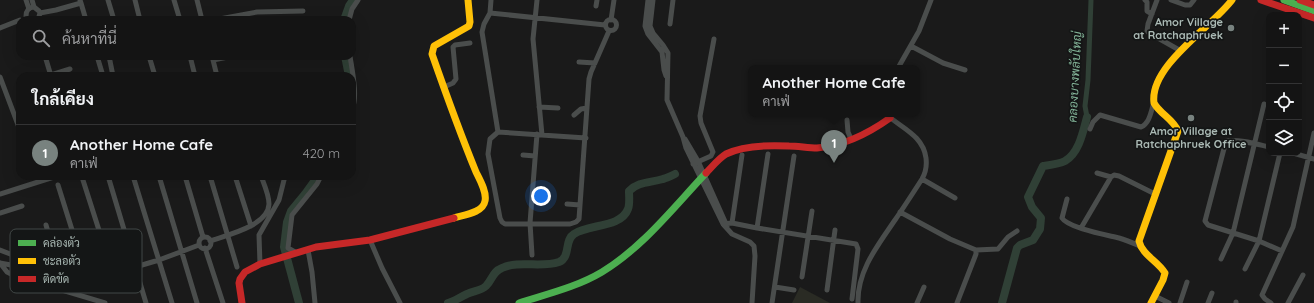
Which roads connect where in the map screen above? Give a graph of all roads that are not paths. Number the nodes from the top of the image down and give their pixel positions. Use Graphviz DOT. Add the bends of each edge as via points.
graph roads {
  1 [pos="26,0"];
  2 [pos="32,0"];
  3 [pos="108,0"];
  4 [pos="135,0"];
  5 [pos="174,0"];
  6 [pos="197,0"];
  7 [pos="358,0"];
  8 [pos="468,0"];
  9 [pos="491,0"];
  10 [pos="537,0"];
  11 [pos="614,0"];
  12 [pos="648,0"];
  13 [pos="653,0"];
  14 [pos="672,0"];
  15 [pos="931,0"];
  16 [pos="1145,0"];
  17 [pos="1158,0"];
  18 [pos="1171,0"];
  19 [pos="1194,0"];
  20 [pos="1232,0"];
  21 [pos="1262,0"];
  22 [pos="1284,0"];
  23 [pos="1300,0"];
  24 [pos="80,1"];
  25 [pos="1314,5"];
  26 [pos="31,8"];
  27 [pos="303,11"];
  28 [pos="1314,11"];
  29 [pos="490,13"];
  30 [pos="40,14"];
  31 [pos="1152,14"];
  32 [pos="27,16"];
  33 [pos="85,16"];
  34 [pos="113,16"];
  35 [pos="139,16"];
  36 [pos="179,16"];
  37 [pos="201,16"];
  38 [pos="236,16"];
  39 [pos="350,16"];
  40 [pos="536,16"];
  41 [pos="611,20"];
  42 [pos="1314,20"];
  43 [pos="16,22"];
  44 [pos="670,24"];
  45 [pos="605,25"];
  46 [pos="0,28"];
  47 [pos="609,31"];
  48 [pos="655,39"];
  49 [pos="714,39"];
  50 [pos="470,43"];
  51 [pos="911,46"];
  52 [pos="1181,51"];
  53 [pos="46,60"];
  54 [pos="98,60"];
  55 [pos="110,60"];
  56 [pos="150,60"];
  57 [pos="191,60"];
  58 [pos="213,60"];
  59 [pos="350,60"];
  60 [pos="579,62"];
  61 [pos="595,63"];
  62 [pos="900,65"];
  63 [pos="70,69"];
  64 [pos="965,70"];
  65 [pos="50,72"];
  66 [pos="60,72"];
  67 [pos="102,72"];
  68 [pos="112,72"];
  69 [pos="154,72"];
  70 [pos="194,72"];
  71 [pos="216,72"];
  72 [pos="352,72"];
  73 [pos="0,77"];
  74 [pos="444,87"];
  75 [pos="1154,103"];
  76 [pos="1264,104"];
  77 [pos="539,107"];
  78 [pos="558,108"];
  79 [pos="587,108"];
  80 [pos="574,115"];
  81 [pos="887,117"];
  82 [pos="889,117"];
  83 [pos="16,119"];
  84 [pos="846,120"];
  85 [pos="1090,129"];
  86 [pos="498,132"];
  87 [pos="1314,133"];
  88 [pos="540,135"];
  89 [pos="586,138"];
  90 [pos="851,139"];
  91 [pos="1254,144"];
  92 [pos="1266,146"];
  93 [pos="768,154"];
  94 [pos="523,155"];
  95 [pos="742,155"];
  96 [pos="535,156"];
  97 [pos="794,156"];
  98 [pos="1279,156"];
  99 [pos="1311,158"];
  100 [pos="696,163"];
  101 [pos="1097,172"];
  102 [pos="1111,177"];
  103 [pos="701,179"];
  104 [pos="922,179"];
  105 [pos="45,180"];
  106 [pos="83,180"];
  107 [pos="109,180"];
  108 [pos="135,180"];
  109 [pos="160,180"];
  110 [pos="186,180"];
  111 [pos="211,180"];
  112 [pos="236,180"];
  113 [pos="262,180"];
  114 [pos="284,180"];
  115 [pos="319,180"];
  116 [pos="39,182"];
  117 [pos="58,185"];
  118 [pos="0,194"];
  119 [pos="1155,194"];
  120 [pos="955,198"];
  121 [pos="1067,199"];
  122 [pos="566,204"];
  123 [pos="580,205"];
  124 [pos="22,206"];
  125 [pos="812,211"];
  126 [pos="900,212"];
  127 [pos="0,213"];
  128 [pos="530,223"];
  129 [pos="732,223"];
  130 [pos="46,225"];
  131 [pos="725,225"];
  132 [pos="251,226"];
  133 [pos="757,228"];
  134 [pos="1082,228"];
  135 [pos="47,229"];
  136 [pos="72,229"];
  137 [pos="99,229"];
  138 [pos="124,229"];
  139 [pos="835,230"];
  140 [pos="1017,231"];
  141 [pos="783,232"];
  142 [pos="1233,233"];
  143 [pos="228,234"];
  144 [pos="203,237"];
  145 [pos="808,237"];
  146 [pos="370,240"];
  147 [pos="833,240"];
  148 [pos="210,241"];
  149 [pos="1258,241"];
  150 [pos="199,245"];
  151 [pos="1140,246"];
  152 [pos="206,248"];
  153 [pos="0,250"];
  154 [pos="308,250"];
  155 [pos="976,250"];
  156 [pos="1282,251"];
  157 [pos="182,252"];
  158 [pos="294,253"];
  159 [pos="10,254"];
  160 [pos="532,255"];
  161 [pos="1221,259"];
  162 [pos="159,260"];
  163 [pos="0,263"];
  164 [pos="260,264"];
  165 [pos="10,265"];
  166 [pos="142,265"];
  167 [pos="237,267"];
  168 [pos="1245,269"];
  169 [pos="10,274"];
  170 [pos="1303,275"];
  171 [pos="802,277"];
  172 [pos="1187,282"];
  173 [pos="775,287"];
  174 [pos="924,287"];
  175 [pos="142,290"];
  176 [pos="794,290"];
  177 [pos="827,290"];
  178 [pos="72,293"];
  179 [pos="1212,293"];
  180 [pos="1159,298"];
  181 [pos="852,299"];
  182 [pos="105,303"];
  183 [pos="146,303"];
  184 [pos="172,303"];
  185 [pos="197,303"];
  186 [pos="223,303"];
  187 [pos="242,303"];
  188 [pos="315,303"];
  189 [pos="400,303"];
  190 [pos="519,303"];
  191 [pos="752,303"];
  192 [pos="772,303"];
  193 [pos="858,303"];
  194 [pos="917,303"];
  195 [pos="958,303"];
  196 [pos="1150,303"];
  197 [pos="1170,303"];
  198 [pos="1180,303"];
  199 [pos="1208,303"];
  200 [pos="1271,303"];
  201 [pos="1288,303"];
  1 -- 26 [label="street"];
  2 -- 26 [label="street"];
  3 -- 34 [label="street"];
  4 -- 35 [label="street"];
  5 -- 36 [label="street"];
  6 -- 37 [label="street"];
  7 -- 39 [label="street"];
  8 -- 74 [label="street" via="469,26 432,48 432,57"];
  9 -- 29 [label="street"];
  10 -- 40 [label="street"];
  11 -- 41 [label="street"];
  12 -- 48 [label="street" via="645,26 648,34"];
  13 -- 48 [label="street" via="650,26"];
  14 -- 44 [label="street"];
  15 -- 51 [label="street"];
  16 -- 31 [label="street" via="1148,2 1147,11"];
  17 -- 31 [label="street"];
  18 -- 19 [label="street" via="1185,5 1190,5"];
  20 -- 52 [label="street"];
  21 -- 42 [label="street"];
  22 -- 28 [label="street"];
  23 -- 25 [label="street"];
  24 -- 30 [label="street" via="72,6"];
  24 -- 33 [label="street"];
  26 -- 30 [label="street" via="37,8"];
  26 -- 32 [label="street" via="26,13"];
  27 -- 38 [label="street" via="257,12"];
  29 -- 40 [label="street"];
  29 -- 86 [label="street" via="482,27 482,42"];
  31 -- 52 [label="street" via="1147,31"];
  40 -- 45 [label="street"];
  40 -- 77 [label="street" via="533,39"];
  41 -- 45 [label="street"];
  41 -- 47 [label="street" via="616,23 616,27"];
  43 -- 46 [label="street"];
  45 -- 47 [label="street"];
  47 -- 61 [label="street"];
  48 -- 100 [label="street" via="668,53 667,100"];
  49 -- 100 [label="street" via="700,116 713,152 711,156"];
  50 -- 74 [label="street" via="452,47 456,79"];
  51 -- 62 [label="street"];
  51 -- 64 [label="street" via="943,63"];
  52 -- 75 [label="street" via="1160,78"];
  53 -- 65 [label="street"];
  54 -- 67 [label="street"];
  55 -- 68 [label="street"];
  56 -- 69 [label="street"];
  57 -- 70 [label="street"];
  58 -- 71 [label="street"];
  59 -- 72 [label="street"];
  60 -- 61 [label="street"];
  61 -- 79 [label="street" via="589,79"];
  63 -- 66 [label="street"];
  73 -- 83 [label="street"];
  74 -- 146 [label="street" via="460,134 484,190 484,204 480,209 470,213"];
  75 -- 85 [label="street" via="1148,121 1141,127 1100,115"];
  75 -- 119 [label="street" via="1178,131"];
  76 -- 91 [label="street"];
  77 -- 78 [label="street"];
  77 -- 88 [label="street"];
  79 -- 80 [label="street"];
  79 -- 89 [label="street"];
  81 -- 90 [label="street" via="878,126"];
  82 -- 104 [label="street" via="922,144 926,164"];
  84 -- 90 [label="street"];
  86 -- 88 [label="street"];
  86 -- 128 [label="street" via="490,139 488,154 500,218 505,224"];
  87 -- 99 [label="street"];
  88 -- 89 [label="street"];
  88 -- 96 [label="street"];
  89 -- 123 [label="street"];
  90 -- 103 [label="street" via="822,147 778,146 733,151 722,157"];
  91 -- 92 [label="street"];
  91 -- 142 [label="street"];
  91 -- 142 [label="street" via="1226,141 1205,219 1208,225"];
  93 -- 133 [label="street"];
  94 -- 96 [label="street"];
  95 -- 129 [label="street"];
  96 -- 128 [label="street"];
  97 -- 141 [label="street"];
  98 -- 149 [label="street"];
  99 -- 156 [label="street" via="1293,227"];
  100 -- 103 [label="street"];
  101 -- 102 [label="street"];
  102 -- 119 [label="street" via="1119,176"];
  102 -- 134 [label="street"];
  103 -- 131 [label="street"];
  103 -- 190 [label="street" via="651,232 606,269 582,282"];
  104 -- 120 [label="street"];
  104 -- 126 [label="street"];
  105 -- 116 [label="street"];
  106 -- 137 [label="street"];
  107 -- 138 [label="street"];
  108 -- 162 [label="street"];
  109 -- 157 [label="street"];
  110 -- 144 [label="street"];
  111 -- 143 [label="street"];
  112 -- 132 [label="street"];
  113 -- 132 [label="street" via="269,204 261,219"];
  114 -- 164 [label="street" via="279,200 259,235"];
  115 -- 158 [label="street" via="292,215 288,247"];
  116 -- 118 [label="street"];
  117 -- 136 [label="street"];
  119 -- 151 [label="street" via="1139,241"];
  121 -- 134 [label="street" via="1063,220"];
  122 -- 123 [label="street"];
  123 -- 128 [label="street" via="579,219 573,224"];
  124 -- 127 [label="street"];
  125 -- 145 [label="street"];
  126 -- 155 [label="street"];
  126 -- 193 [label="street" via="868,263 861,281"];
  128 -- 160 [label="street"];
  129 -- 131 [label="street"];
  129 -- 133 [label="street"];
  130 -- 135 [label="street"];
  131 -- 191 [label="street" via="732,234 754,246"];
  132 -- 143 [label="street"];
  133 -- 141 [label="street"];
  134 -- 151 [label="street"];
  139 -- 147 [label="street"];
  140 -- 155 [label="street" via="998,249"];
  141 -- 145 [label="street"];
  141 -- 173 [label="street"];
  142 -- 149 [label="street"];
  142 -- 161 [label="street"];
  143 -- 148 [label="street"];
  143 -- 167 [label="street"];
  144 -- 148 [label="street"];
  144 -- 150 [label="street"];
  145 -- 147 [label="street"];
  145 -- 171 [label="street"];
  146 -- 154 [label="street"];
  146 -- 189 [label="street"];
  147 -- 177 [label="street"];
  147 -- 181 [label="street" via="854,243 858,249"];
  148 -- 152 [label="street"];
  149 -- 156 [label="street"];
  149 -- 168 [label="street"];
  150 -- 152 [label="street"];
  150 -- 157 [label="street"];
  151 -- 180 [label="street" via="1165,273"];
  152 -- 186 [label="street"];
  153 -- 159 [label="street"];
  154 -- 158 [label="street"];
  154 -- 188 [label="street"];
  155 -- 195 [label="street"];
  156 -- 200 [label="street" via="1262,295"];
  157 -- 162 [label="street"];
  157 -- 185 [label="street"];
  158 -- 164 [label="street"];
  162 -- 166 [label="street"];
  162 -- 184 [label="street"];
  163 -- 165 [label="street"];
  163 -- 169 [label="street"];
  164 -- 187 [label="street" via="245,272 240,279"];
  170 -- 201 [label="street"];
  172 -- 198 [label="street"];
  173 -- 176 [label="street"];
  173 -- 192 [label="street"];
  174 -- 194 [label="street"];
  175 -- 183 [label="street"];
  178 -- 182 [label="street"];
  179 -- 199 [label="street"];
  180 -- 196 [label="street"];
  180 -- 197 [label="street"];
}
